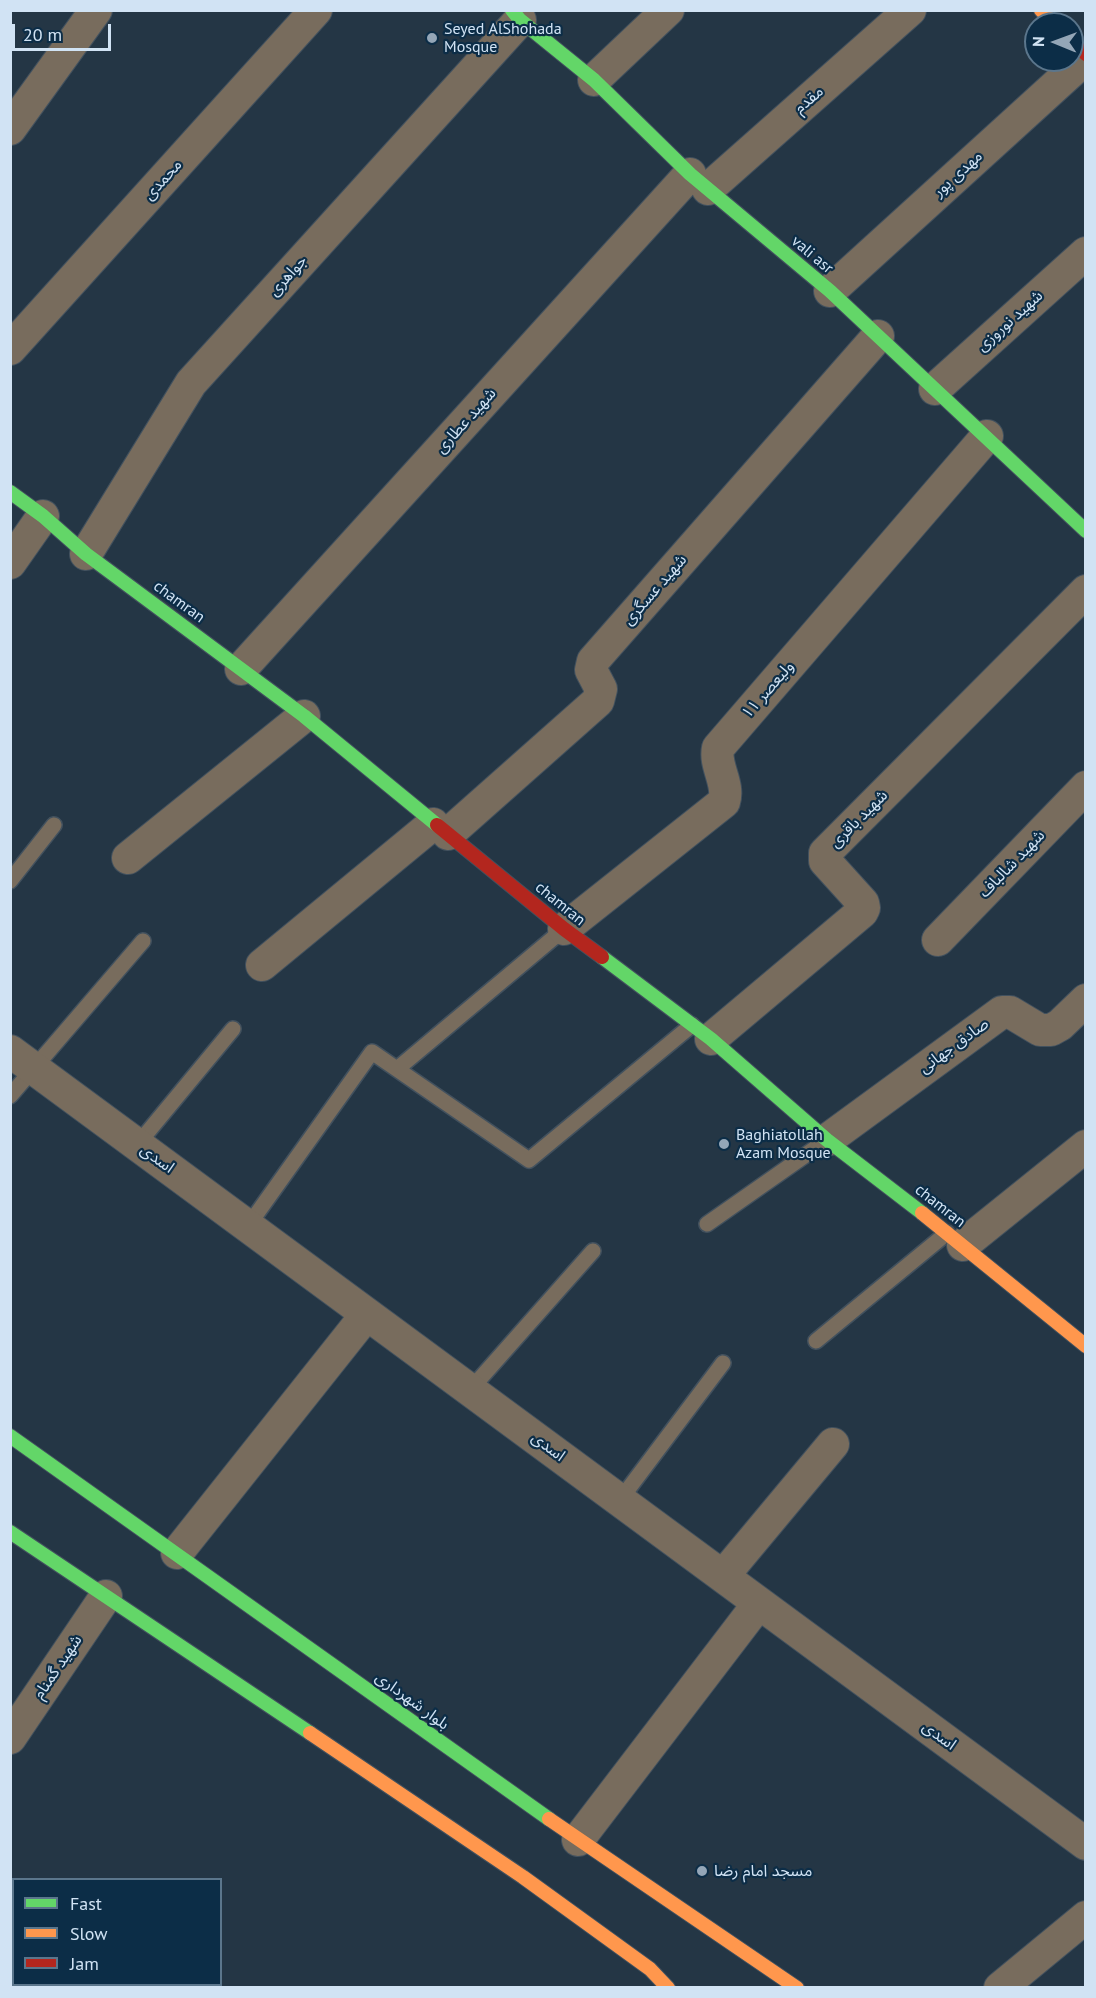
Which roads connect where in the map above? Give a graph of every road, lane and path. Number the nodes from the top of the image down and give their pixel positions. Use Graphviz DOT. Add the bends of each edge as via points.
graph roads {
  1 [pos="96,10"];
  2 [pos="315,10"];
  3 [pos="668,10"];
  4 [pos="910,10"];
  5 [pos="516,15"];
  6 [pos="1086,56"];
  7 [pos="594,80"];
  8 [pos="10,129"];
  9 [pos="699,181"];
  10 [pos="1086,253"];
  11 [pos="830,291"];
  12 [pos="878,336"];
  13 [pos="10,350"];
  14 [pos="935,389"];
  15 [pos="987,436"];
  16 [pos="10,492"];
  17 [pos="43,516"];
  18 [pos="1086,531"];
  19 [pos="86,554"];
  20 [pos="10,563"];
  21 [pos="1086,591"];
  22 [pos="242,669"];
  23 [pos="304,716"];
  24 [pos="1086,787"];
  25 [pos="54,825"];
  26 [pos="441,829"];
  27 [pos="128,858"];
  28 [pos="10,881"];
  29 [pos="564,929"];
  30 [pos="938,940"];
  31 [pos="143,941"];
  32 [pos="262,965"];
  33 [pos="1086,1000"];
  34 [pos="233,1029"];
  35 [pos="702,1032"];
  36 [pos="22,1060"];
  37 [pos="397,1069"];
  38 [pos="10,1096"];
  39 [pos="827,1140"];
  40 [pos="137,1145"];
  41 [pos="1086,1146"];
  42 [pos="706,1224"];
  43 [pos="248,1226"];
  44 [pos="955,1239"];
  45 [pos="593,1251"];
  46 [pos="367,1314"];
  47 [pos="816,1341"];
  48 [pos="1086,1346"];
  49 [pos="723,1363"];
  50 [pos="470,1390"];
  51 [pos="10,1436"];
  52 [pos="832,1444"];
  53 [pos="620,1500"];
  54 [pos="10,1532"];
  55 [pos="177,1553"];
  56 [pos="723,1576"];
  57 [pos="106,1596"];
  58 [pos="759,1603"];
  59 [pos="10,1738"];
  60 [pos="578,1840"];
  61 [pos="1086,1844"];
  62 [pos="1086,1917"];
  63 [pos="668,1988"];
  64 [pos="797,1988"];
  65 [pos="1000,1988"];
  1 -- 8 [label="street"];
  2 -- 13 [label="street, محمدی"];
  3 -- 7 [label="street"];
  4 -- 9 [label="street, مقدم"];
  5 -- 7 [label="street, vali asr"];
  5 -- 19 [label="street, جواهری" via="191,383"];
  6 -- 11 [label="street, مهدی پور"];
  7 -- 9 [label="street, vali asr"];
  9 -- 11 [label="street, vali asr"];
  9 -- 22 [label="street, شهید عطاری"];
  10 -- 14 [label="street, شهید نوروزی"];
  11 -- 12 [label="street, vali asr"];
  12 -- 14 [label="street, vali asr"];
  12 -- 26 [label="street, شهید عسگری" via="593,661 591,670 602,689 598,701"];
  14 -- 15 [label="street, vali asr"];
  15 -- 18 [label="street, vali asr"];
  15 -- 29 [label="street, ولیعصر ۱۱" via="718,748 726,792 724,802"];
  16 -- 17 [label="street, chamran"];
  17 -- 19 [label="street, chamran"];
  17 -- 20 [label="street"];
  19 -- 22 [label="street, chamran"];
  21 -- 35 [label="street, شهید باقری" via="825,853 825,861 863,903 862,912"];
  22 -- 23 [label="street, chamran"];
  23 -- 26 [label="street, chamran"];
  23 -- 27 [label="street"];
  24 -- 30 [label="street, شهید شالباف"];
  25 -- 28 [label="lane"];
  26 -- 29 [label="street, chamran"];
  26 -- 32 [label="street, شهید عسگری"];
  29 -- 35 [label="street, chamran"];
  29 -- 37 [label="lane"];
  31 -- 36 [label="lane"];
  33 -- 39 [label="street, صادق جهانی" via="1051,1030 1040,1030 1010,1012 1002,1012"];
  34 -- 40 [label="lane"];
  35 -- 37 [label="lane" via="529,1160"];
  35 -- 39 [label="street, chamran"];
  36 -- 38 [label="lane"];
  36 -- 40 [label="street, اسدی"];
  37 -- 43 [label="lane" via="372,1052"];
  39 -- 42 [label="lane"];
  39 -- 44 [label="street, chamran"];
  40 -- 43 [label="street, اسدی"];
  41 -- 44 [label="street"];
  43 -- 46 [label="street, اسدی"];
  44 -- 47 [label="lane"];
  44 -- 48 [label="street, chamran"];
  45 -- 50 [label="lane"];
  46 -- 50 [label="street, اسدی"];
  46 -- 55 [label="street"];
  49 -- 53 [label="lane"];
  50 -- 53 [label="street, اسدی"];
  51 -- 55 [label="street, بلوار شهرداری"];
  52 -- 56 [label="street"];
  53 -- 56 [label="street, اسدی"];
  54 -- 57 [label="street"];
  55 -- 60 [label="street, بلوار شهرداری"];
  56 -- 58 [label="street, اسدی"];
  57 -- 59 [label="street, شهید گمنام"];
  57 -- 63 [label="street" via="524,1877 650,1969"];
  58 -- 60 [label="street"];
  58 -- 61 [label="street, اسدی"];
  60 -- 64 [label="street, بلوار شهرداری"];
  62 -- 65 [label="street"];
}
